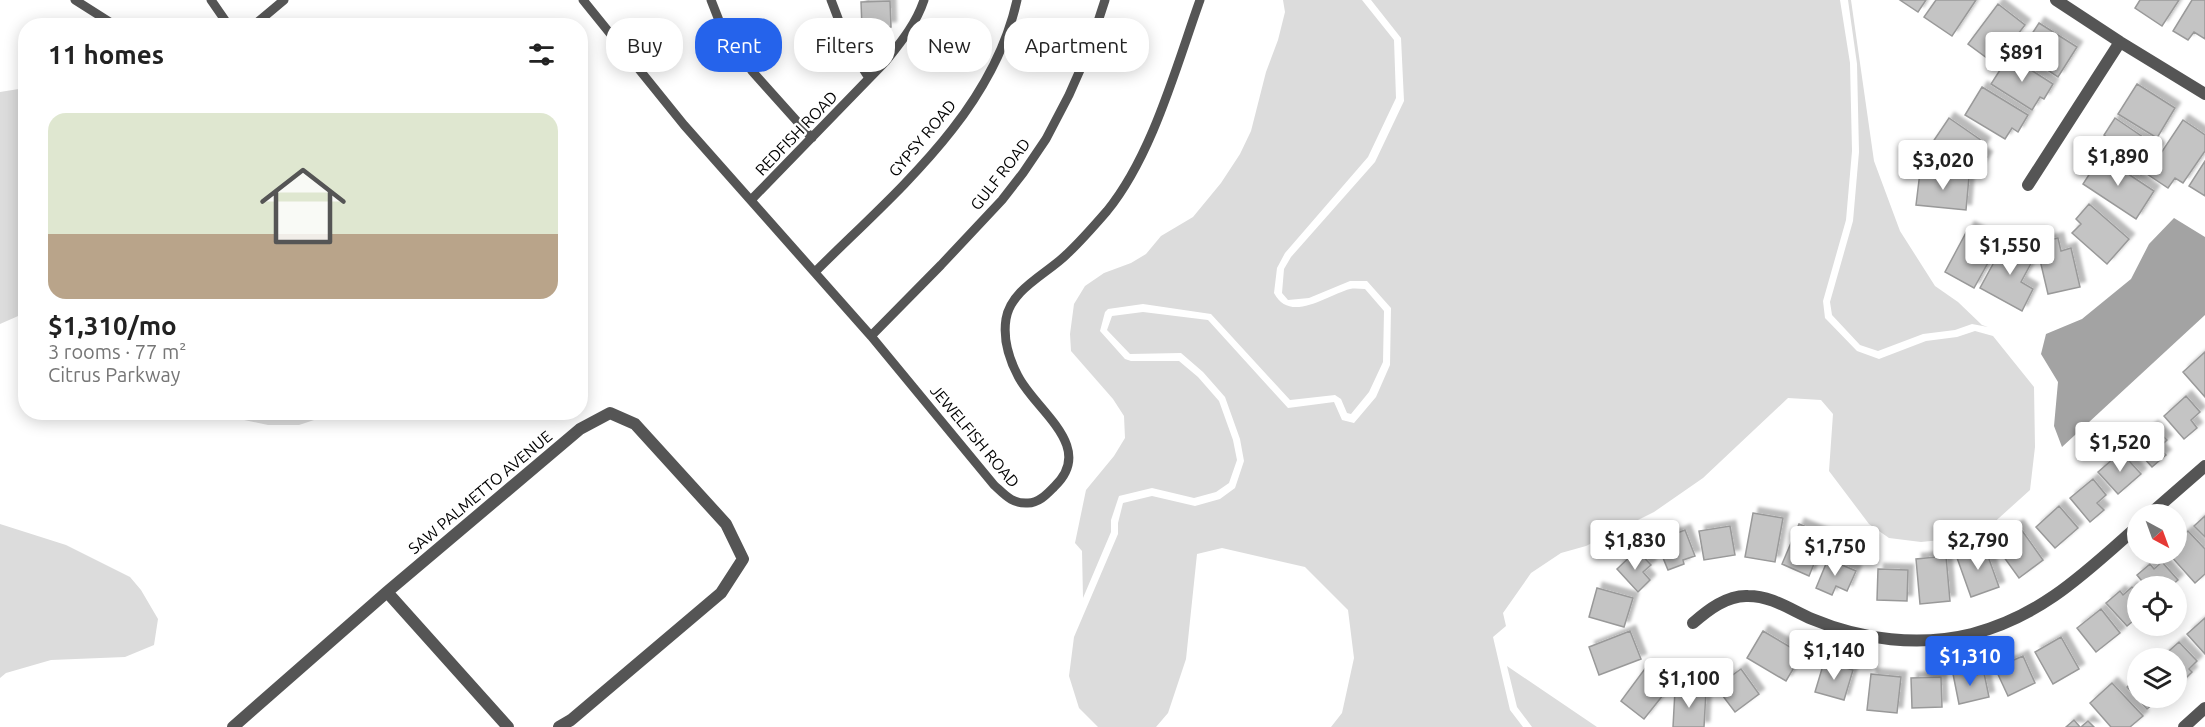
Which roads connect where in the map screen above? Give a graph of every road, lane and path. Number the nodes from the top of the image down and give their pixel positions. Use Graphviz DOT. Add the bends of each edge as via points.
graph roads {
  1 [pos="75,0"];
  2 [pos="211,0"];
  3 [pos="284,0"];
  4 [pos="583,0"];
  5 [pos="711,0"];
  6 [pos="831,0"];
  7 [pos="924,0"];
  8 [pos="1017,0"];
  9 [pos="1105,0"];
  10 [pos="1200,0"];
  11 [pos="2056,0"];
  12 [pos="103,18"];
  13 [pos="223,18"];
  14 [pos="263,18"];
  15 [pos="2120,42"];
  16 [pos="869,78"];
  17 [pos="2205,94"];
  18 [pos="812,138"];
  19 [pos="2028,185"];
  20 [pos="752,200"];
  21 [pos="815,272"];
  22 [pos="871,336"];
  23 [pos="2205,466"];
  24 [pos="2162,504"];
  25 [pos="2127,536"];
  26 [pos="387,592"];
  27 [pos="1693,623"];
  28 [pos="2205,708"];
  29 [pos="233,727"];
  30 [pos="508,727"];
  31 [pos="559,727"];
  32 [pos="2184,727"];
  1 -- 12 [label="lane"];
  2 -- 13 [label="lane"];
  3 -- 14 [label="lane"];
  4 -- 20 [label="lane, JEWELFISH ROAD" via="684,125"];
  5 -- 18 [label="lane" via="722,28 752,71"];
  6 -- 16 [label="lane" via="849,47"];
  7 -- 16 [label="lane, REDFISH ROAD" via="903,40"];
  8 -- 21 [label="lane, GYPSY ROAD" via="991,68 947,137"];
  9 -- 22 [label="lane, GULF ROAD" via="1069,95 1023,173 1002,200"];
  10 -- 22 [label="lane, JEWELFISH ROAD" via="1151,134 1128,179 1084,237 1025,288 1006,320 1008,353 1018,377 1059,429 1068,447 1068,464 1062,480 1031,503 1010,500"];
  11 -- 15 [label="street"];
  15 -- 17 [label="street"];
  15 -- 19 [label="street"];
  16 -- 18 [label="lane, REDFISH ROAD"];
  18 -- 20 [label="lane, REDFISH ROAD"];
  20 -- 21 [label="lane, JEWELFISH ROAD"];
  21 -- 22 [label="lane, JEWELFISH ROAD"];
  23 -- 24 [label="street"];
  25 -- 27 [label="street" via="2051,600 1972,634 1916,640 1873,636 1811,619 1765,598 1747,596 1733,597"];
  26 -- 29 [label="street, SAW PALMETTO AVENUE"];
  26 -- 30 [label="street"];
  26 -- 31 [label="street, SAW PALMETTO AVENUE" via="580,429 610,413 635,424 726,524 743,559 721,593"];
  28 -- 32 [label="street"];
}
